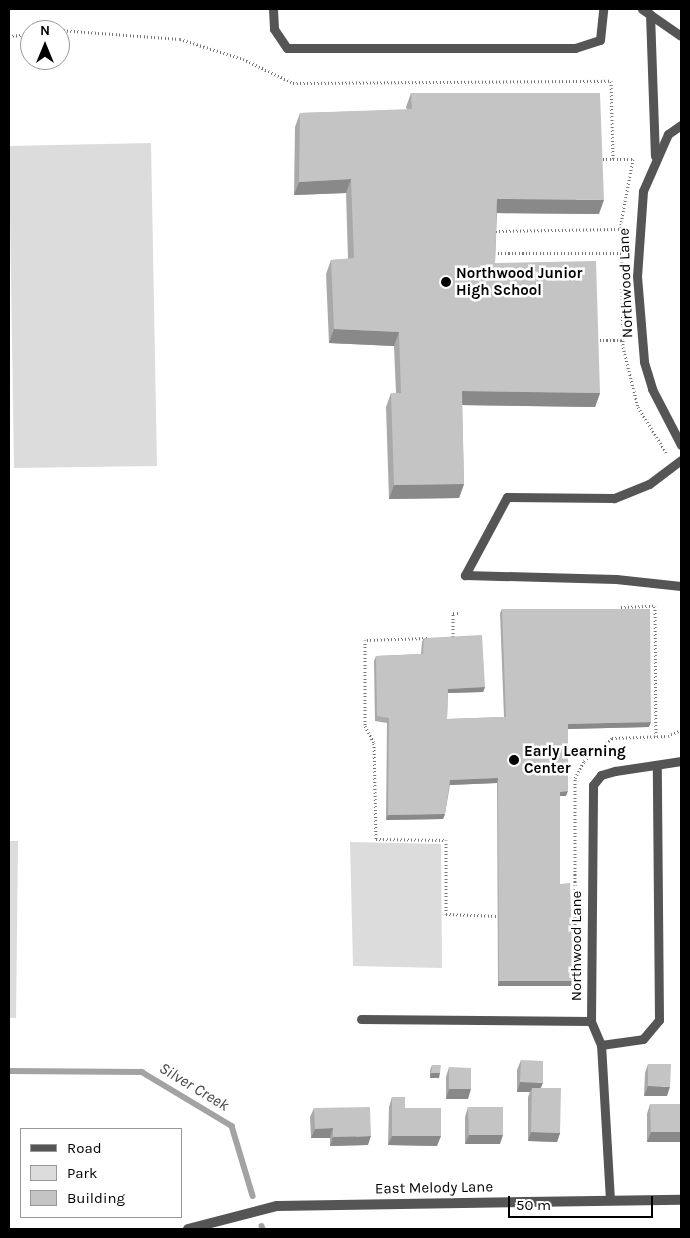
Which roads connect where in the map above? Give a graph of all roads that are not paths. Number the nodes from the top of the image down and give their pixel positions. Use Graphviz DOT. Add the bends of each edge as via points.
graph roads {
  1 [pos="273,9"];
  2 [pos="602,9"];
  3 [pos="646,11"];
  4 [pos="681,36"];
  5 [pos="681,125"];
  6 [pos="655,158"];
  7 [pos="681,445"];
  8 [pos="678,463"];
  9 [pos="681,586"];
  10 [pos="681,761"];
  11 [pos="657,766"];
  12 [pos="362,1019"];
  13 [pos="590,1021"];
  14 [pos="602,1044"];
  15 [pos="610,1200"];
  16 [pos="681,1200"];
  17 [pos="188,1229"];
  1 -- 2 [label="lane" via="274,29 287,48 565,48 600,40"];
  3 -- 4 [label="lane"];
  3 -- 6 [label="lane"];
  5 -- 6 [label="lane, Northwood Lane" via="668,134"];
  6 -- 7 [label="lane, Northwood Lane" via="638,218 638,306 652,389"];
  8 -- 9 [label="lane" via="614,498 507,497 465,576 616,579"];
  10 -- 11 [label="lane, Northwood Lane"];
  11 -- 13 [label="lane, Northwood Lane" via="601,775 593,785"];
  11 -- 14 [label="lane" via="659,1020 643,1039"];
  12 -- 13 [label="lane"];
  13 -- 14 [label="lane, Northwood Lane"];
  14 -- 15 [label="lane, Northwood Lane"];
  15 -- 16 [label="street, East Melody Lane"];
  15 -- 17 [label="street, East Melody Lane" via="277,1206"];
}
